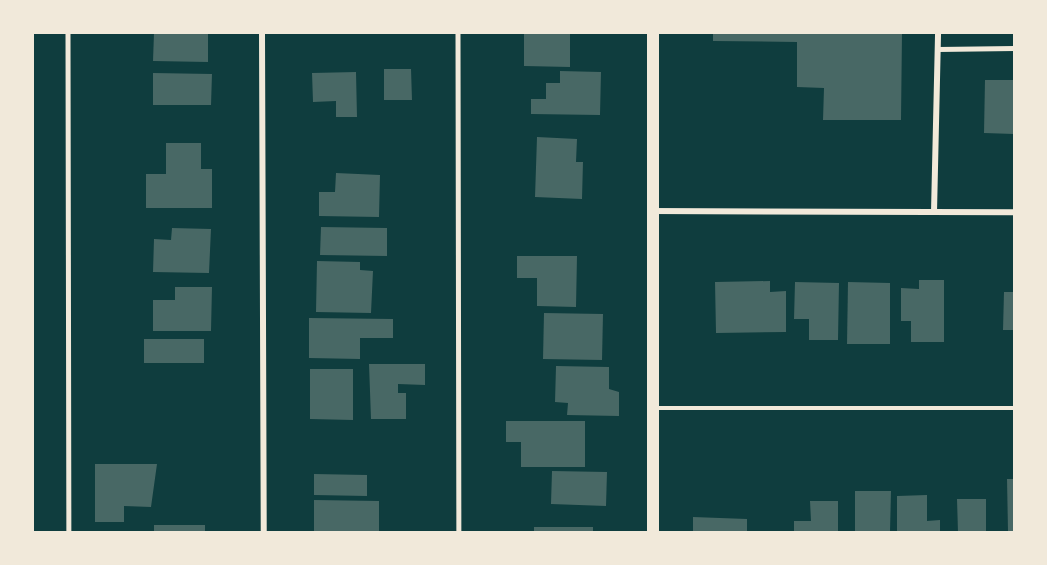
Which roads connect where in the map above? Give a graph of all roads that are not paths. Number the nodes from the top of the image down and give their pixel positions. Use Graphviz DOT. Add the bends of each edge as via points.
graph roads {
  1 [pos="68,33"];
  2 [pos="262,33"];
  3 [pos="458,33"];
  4 [pos="653,33"];
  5 [pos="938,33"];
  6 [pos="1014,48"];
  7 [pos="938,49"];
  8 [pos="651,211"];
  9 [pos="934,212"];
  10 [pos="1014,212"];
  11 [pos="652,408"];
  12 [pos="1014,408"];
  13 [pos="69,532"];
  14 [pos="264,532"];
  15 [pos="459,532"];
  16 [pos="653,532"];
  1 -- 13 [label="lane"];
  2 -- 14 [label="street"];
  3 -- 15 [label="lane"];
  4 -- 8 [label="main road"];
  5 -- 7 [label="street"];
  6 -- 7 [label="lane"];
  7 -- 9 [label="street"];
  8 -- 9 [label="street"];
  8 -- 11 [label="main road"];
  9 -- 10 [label="street"];
  11 -- 12 [label="lane"];
  11 -- 16 [label="main road"];
}
